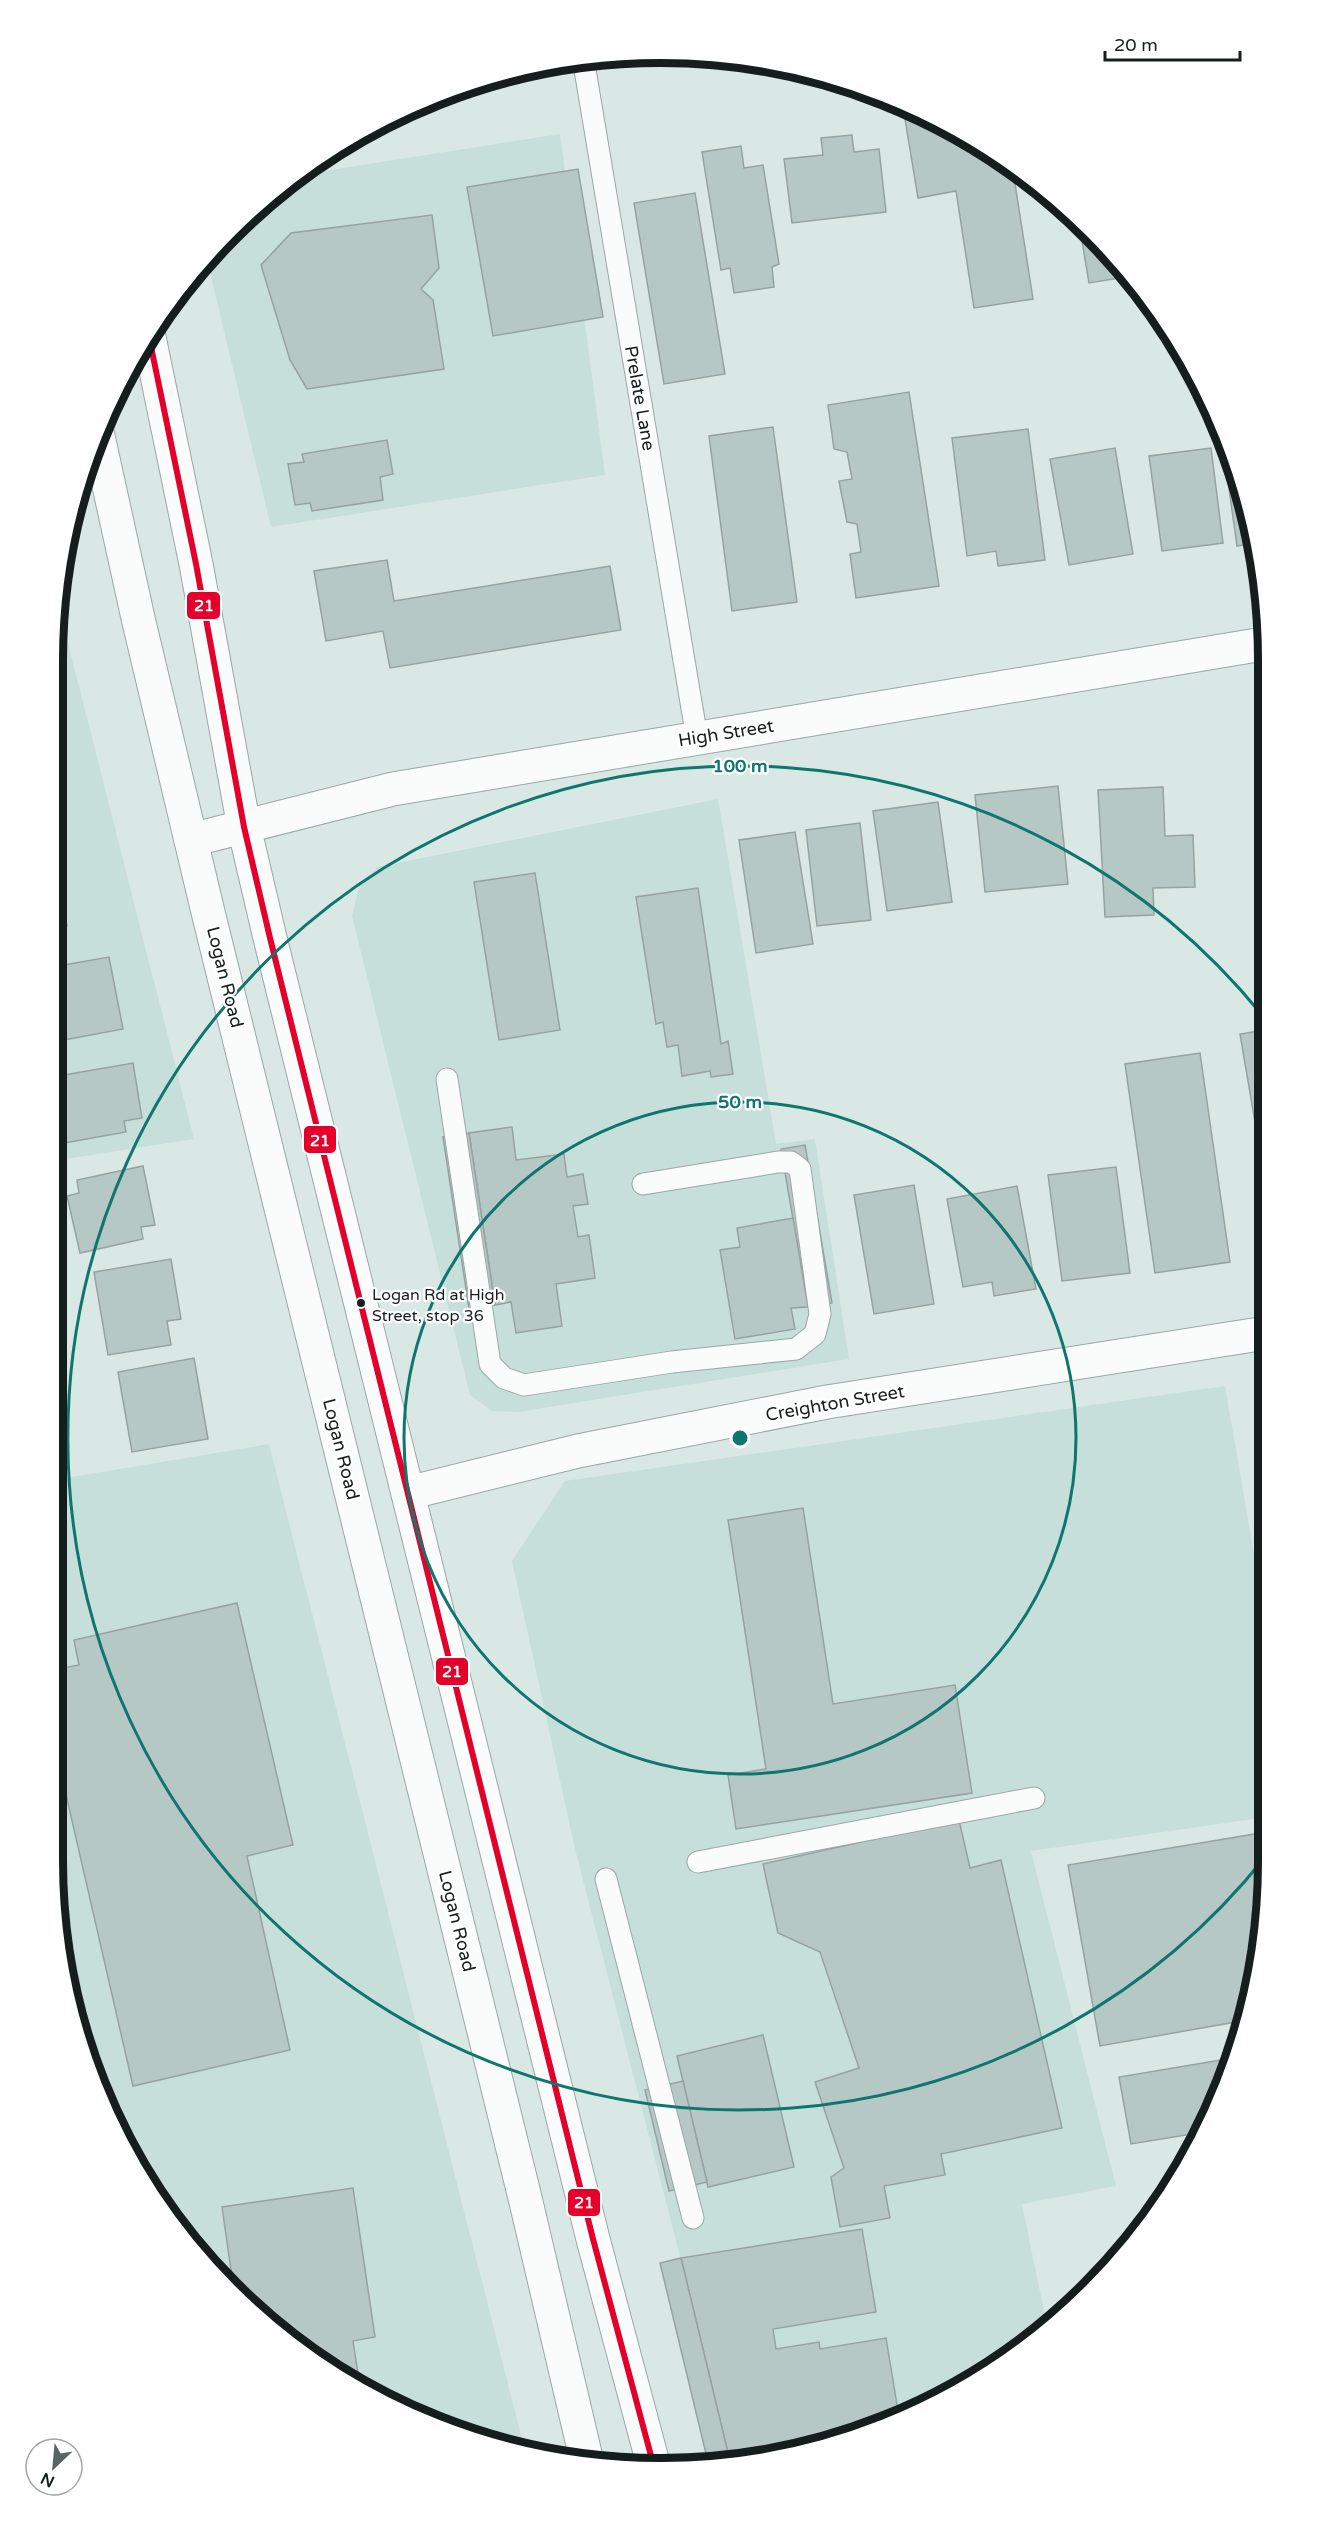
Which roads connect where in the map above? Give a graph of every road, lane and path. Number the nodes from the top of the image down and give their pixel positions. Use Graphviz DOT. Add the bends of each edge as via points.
graph roads {
  1 [pos="585,68"];
  2 [pos="151,349"];
  3 [pos="101,451"];
  4 [pos="1258,645"];
  5 [pos="697,738"];
  6 [pos="244,827"];
  7 [pos="191,840"];
  8 [pos="447,1079"];
  9 [pos="643,1184"];
  10 [pos="1258,1334"];
  11 [pos="408,1493"];
  12 [pos="1034,1798"];
  13 [pos="698,1862"];
  14 [pos="606,1879"];
  15 [pos="693,2218"];
  16 [pos="585,2453"];
  17 [pos="652,2458"];
  1 -- 5 [label="lane, Prelate Lane"];
  2 -- 6 [label="main road"];
  3 -- 7 [label="main road, Logan Road"];
  4 -- 5 [label="main road, High Street"];
  5 -- 6 [label="main road, High Street" via="393,789"];
  6 -- 7 [label="main road, High Street"];
  6 -- 11 [label="main road"];
  7 -- 16 [label="main road, Logan Road"];
  8 -- 9 [label="lane" via="490,1364 504,1378 524,1385 672,1362 796,1349 815,1334 820,1314 800,1169 791,1162 778,1162"];
  10 -- 11 [label="main road, Creighton Street" via="827,1402 567,1454"];
  11 -- 17 [label="main road" via="593,2239"];
  12 -- 13 [label="lane"];
  14 -- 15 [label="lane"];
}
